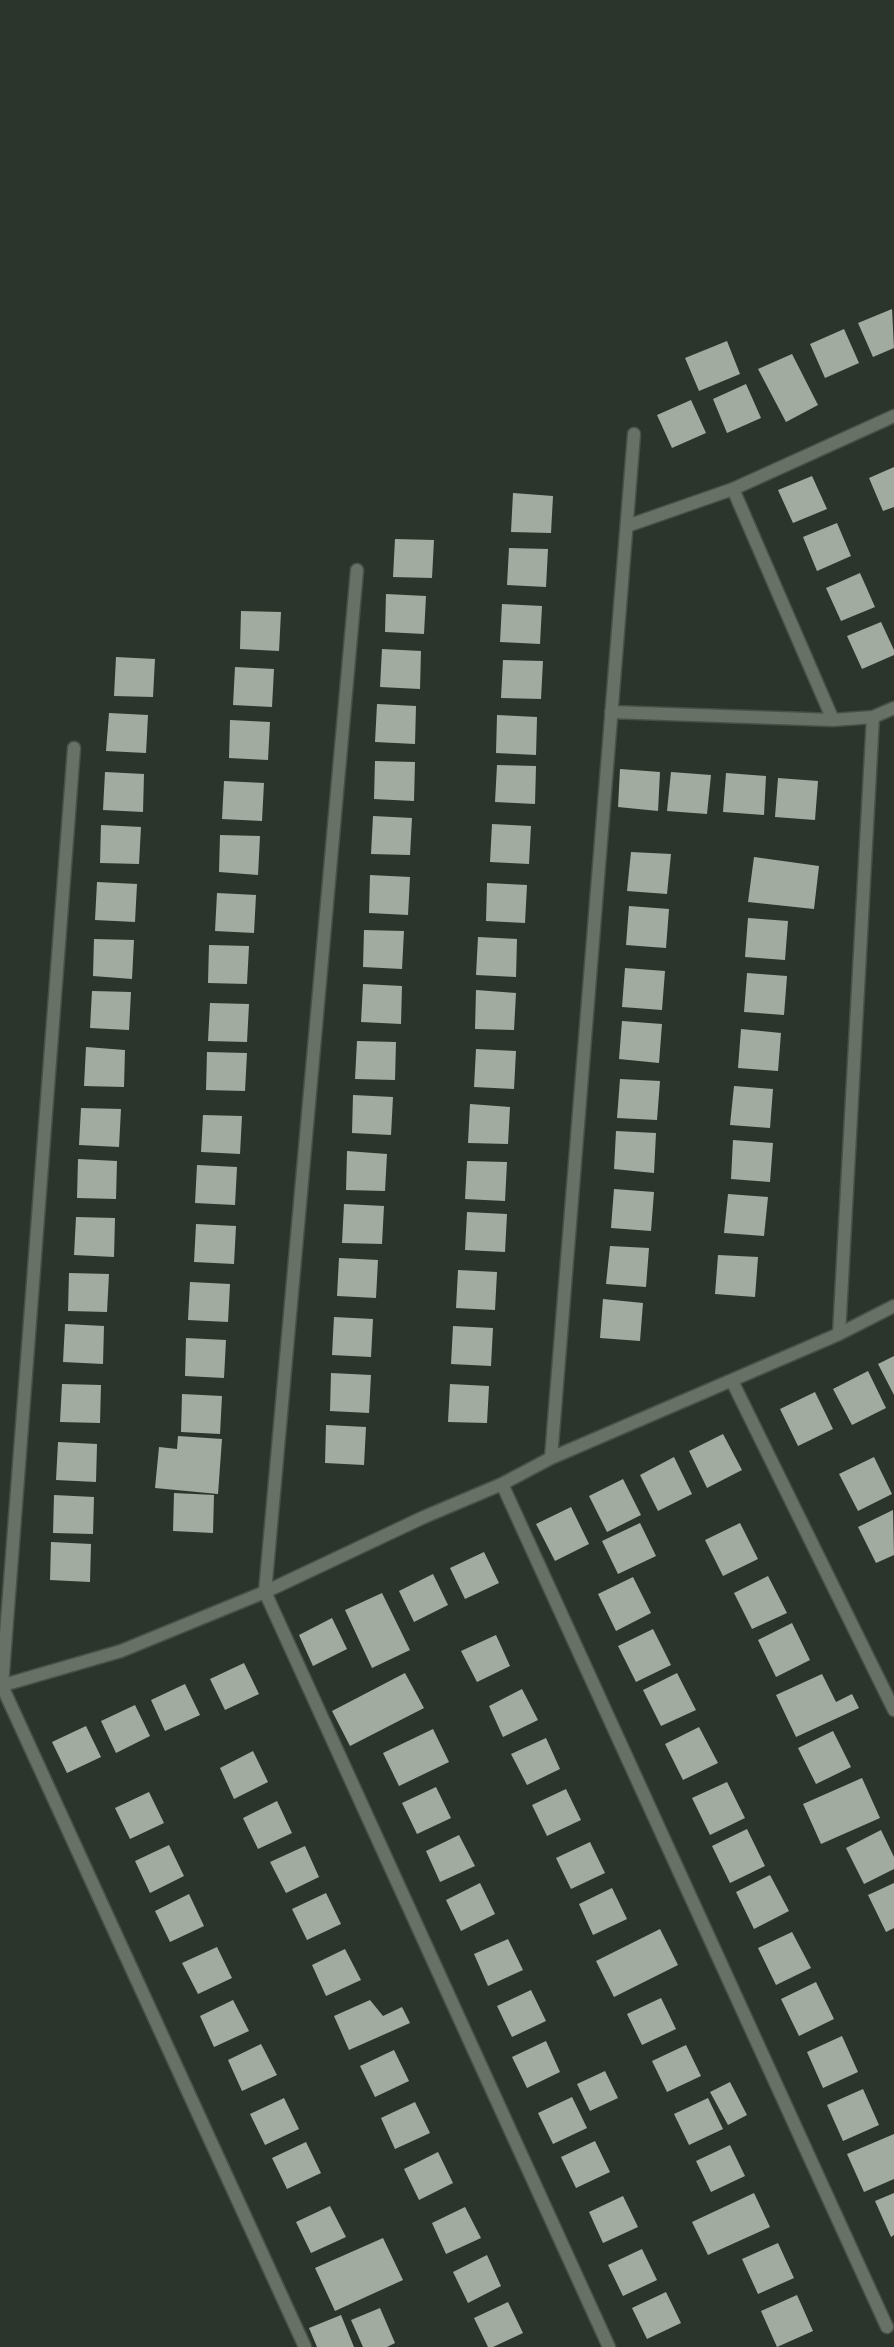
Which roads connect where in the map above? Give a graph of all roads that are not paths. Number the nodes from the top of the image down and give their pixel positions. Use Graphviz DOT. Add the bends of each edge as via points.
graph roads {
  1 [pos="894,416"];
  2 [pos="634,434"];
  3 [pos="733,489"];
  4 [pos="627,526"];
  5 [pos="357,570"];
  6 [pos="894,708"];
  7 [pos="611,712"];
  8 [pos="873,717"];
  9 [pos="833,720"];
  10 [pos="74,748"];
  11 [pos="894,1306"];
  12 [pos="839,1334"];
  13 [pos="732,1381"];
  14 [pos="551,1458"];
  15 [pos="502,1484"];
  16 [pos="265,1592"];
  17 [pos="1,1686"];
  18 [pos="894,1710"];
  19 [pos="887,2327"];
  20 [pos="305,2347"];
  21 [pos="609,2347"];
  1 -- 3 [label="street"];
  2 -- 4 [label="street"];
  3 -- 4 [label="street"];
  3 -- 9 [label="street"];
  4 -- 7 [label="street"];
  5 -- 16 [label="street"];
  6 -- 8 [label="street"];
  7 -- 9 [label="street"];
  7 -- 14 [label="street"];
  8 -- 9 [label="street"];
  8 -- 12 [label="street"];
  10 -- 17 [label="street"];
  11 -- 12 [label="street"];
  12 -- 13 [label="street"];
  13 -- 14 [label="street"];
  13 -- 18 [label="street"];
  14 -- 15 [label="street"];
  15 -- 16 [label="street"];
  15 -- 19 [label="street"];
  16 -- 17 [label="street" via="121,1651"];
  16 -- 21 [label="street"];
  17 -- 20 [label="street"];
}
